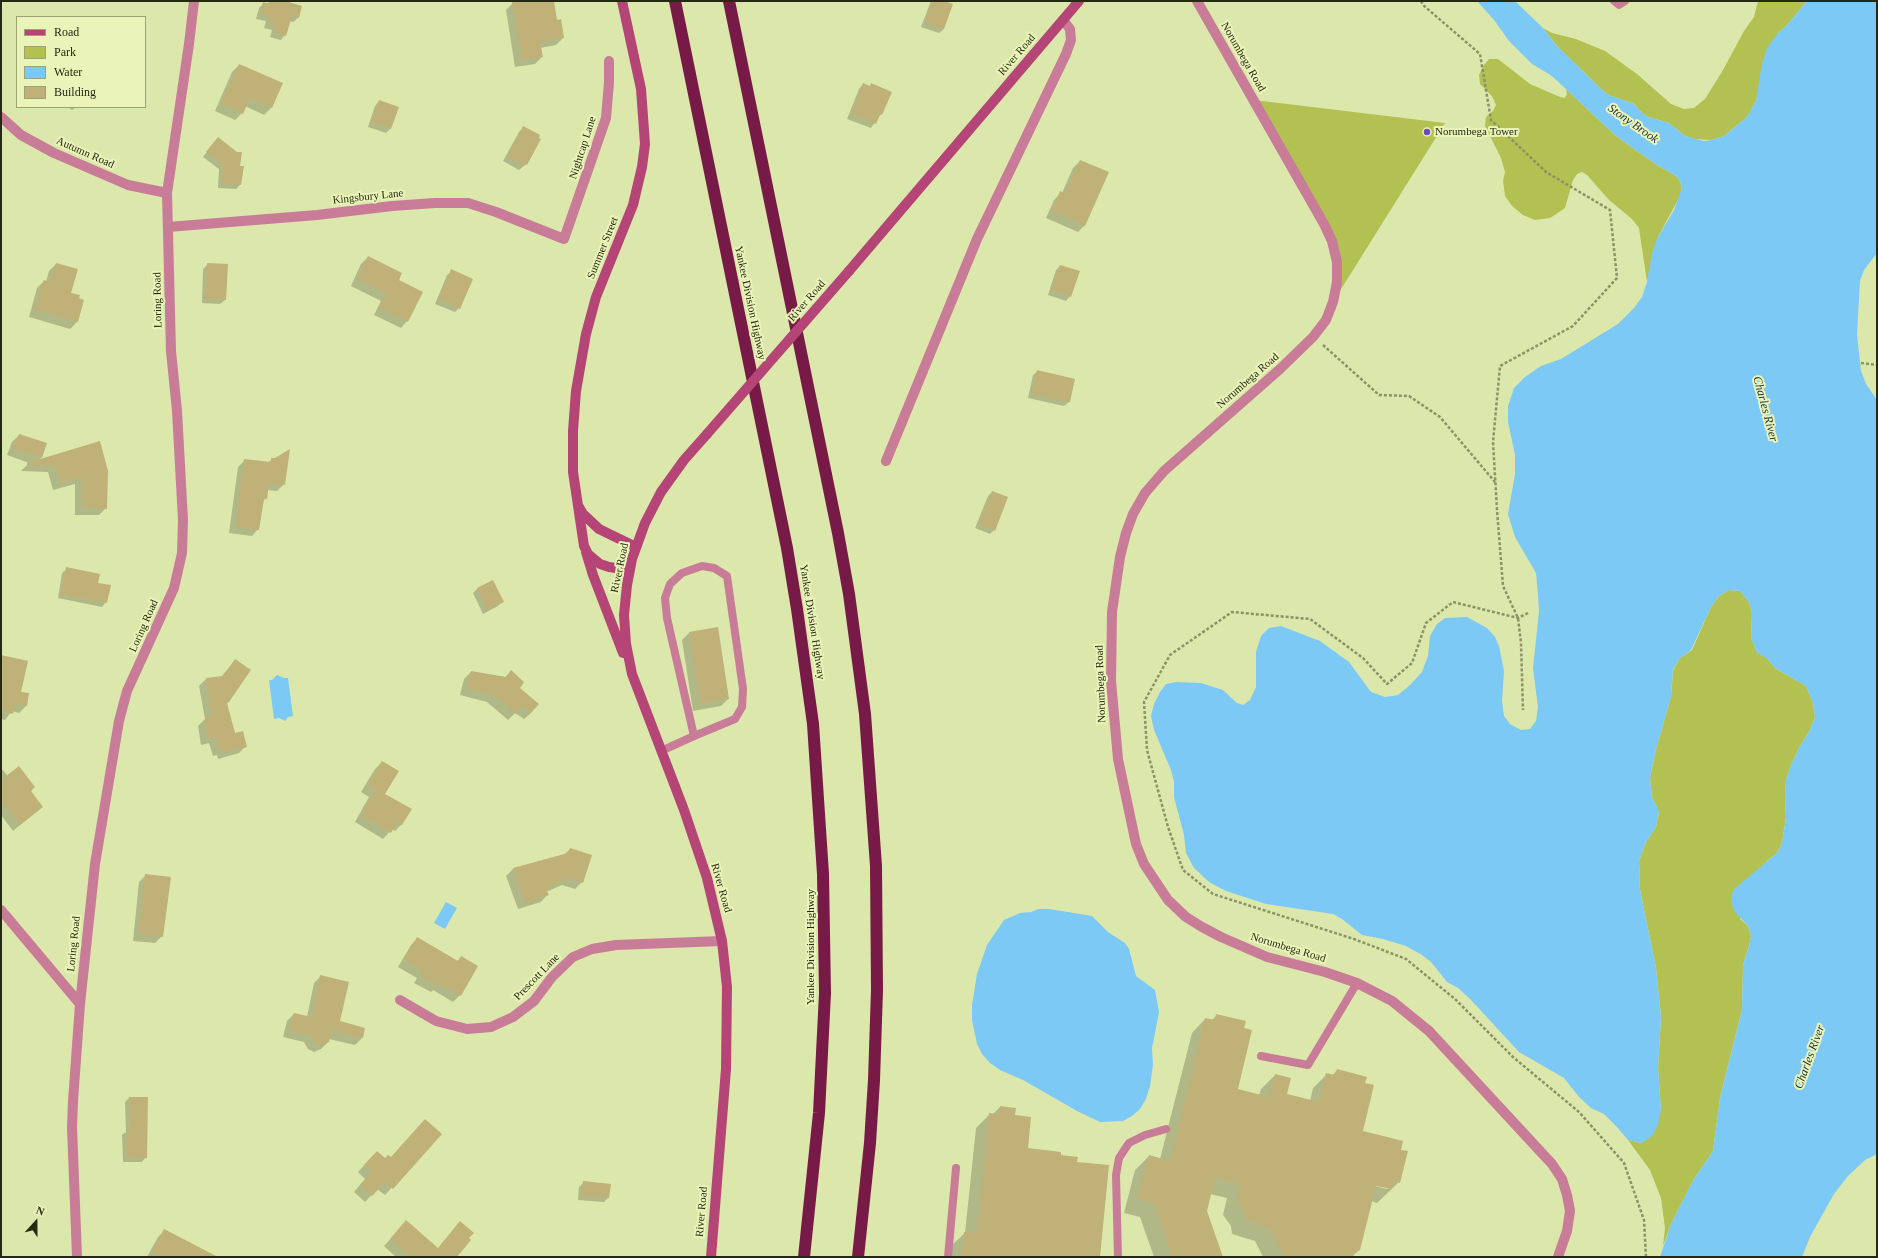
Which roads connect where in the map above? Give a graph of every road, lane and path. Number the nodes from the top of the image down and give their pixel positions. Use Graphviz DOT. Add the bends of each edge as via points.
graph roads {
  1 [pos="194,1"];
  2 [pos="622,1"];
  3 [pos="675,1"];
  4 [pos="729,1"];
  5 [pos="1079,1"];
  6 [pos="1197,1"];
  7 [pos="1421,1"];
  8 [pos="1614,1"];
  9 [pos="1625,1"];
  10 [pos="1063,20"];
  11 [pos="609,61"];
  12 [pos="1,117"];
  13 [pos="167,193"];
  14 [pos="168,227"];
  15 [pos="564,239"];
  16 [pos="1313,337"];
  17 [pos="1861,363"];
  18 [pos="1877,365"];
  19 [pos="886,461"];
  20 [pos="1495,482"];
  21 [pos="577,504"];
  22 [pos="584,546"];
  23 [pos="636,547"];
  24 [pos="629,570"];
  25 [pos="1528,613"];
  26 [pos="1518,618"];
  27 [pos="632,674"];
  28 [pos="1523,710"];
  29 [pos="694,736"];
  30 [pos="661,751"];
  31 [pos="1,910"];
  32 [pos="722,941"];
  33 [pos="1358,983"];
  34 [pos="400,1000"];
  35 [pos="80,1004"];
  36 [pos="1261,1056"];
  37 [pos="1166,1129"];
  38 [pos="956,1168"];
  39 [pos="77,1257"];
  40 [pos="711,1257"];
  41 [pos="804,1257"];
  42 [pos="858,1257"];
  43 [pos="948,1257"];
  44 [pos="1118,1257"];
  45 [pos="1558,1257"];
  46 [pos="1646,1257"];
  1 -- 13 [label="street, Loring Road"];
  2 -- 21 [label="main road, Summer Street" via="641,89 645,144 633,205 596,297 581,359 573,431 573,472"];
  3 -- 41 [label="highway, Yankee Division Highway" via="787,548 814,732 824,874 824,993 819,1113"];
  4 -- 42 [label="highway" via="838,533 865,714 876,866 877,997 870,1143"];
  5 -- 10 [label="main road, River Road"];
  6 -- 16 [label="street, Norumbega Road" via="1332,242 1337,262 1333,302 1326,320"];
  7 -- 20 [label="path" via="1480,54 1491,120 1546,172 1610,210 1617,278 1573,326 1500,366 1493,442"];
  8 -- 9 [label="lane" via="1619,5"];
  10 -- 19 [label="street" via="1070,29 1071,40 1066,54 980,232"];
  10 -- 23 [label="main road, River Road, bridge" via="684,460 661,492"];
  11 -- 15 [label="street, Nightcap Lane" via="606,118"];
  12 -- 13 [label="street, Autumn Road" via="21,135 54,153 128,185"];
  13 -- 14 [label="street, Loring Road"];
  14 -- 15 [label="street, Kingsbury Lane" via="392,206 468,203"];
  14 -- 35 [label="street, Loring Road" via="171,351 183,520 182,553 174,588 127,691 119,721 96,864"];
  16 -- 20 [label="path" via="1379,395 1409,396 1440,417"];
  16 -- 33 [label="street, Norumbega Road" via="1164,471 1145,493 1133,514 1120,557 1112,612 1113,719 1118,759 1136,844 1144,864 1168,900 1186,917 1244,948"];
  17 -- 18 [label="path"];
  20 -- 26 [label="path" via="1503,586"];
  21 -- 22 [label="main road, Summer Street"];
  21 -- 23 [label="main road" via="583,514 599,529"];
  22 -- 24 [label="main road" via="588,554 600,564"];
  22 -- 27 [label="main road, Summer Street" via="592,575"];
  23 -- 24 [label="main road, River Road"];
  24 -- 27 [label="main road, River Road" via="624,630"];
  25 -- 26 [label="path"];
  26 -- 28 [label="path"];
  26 -- 46 [label="path" via="1453,602 1426,624 1412,663 1387,684 1363,658 1310,619 1232,612 1170,655 1144,702 1147,750 1168,827 1183,870 1213,894 1354,939 1406,959 1455,999 1513,1057 1579,1112 1624,1163 1644,1220"];
  27 -- 30 [label="main road, River Road"];
  29 -- 29 [label="lane" via="735,719 742,706 743,689 727,576 714,568 702,566 682,574 670,584 665,598 667,618"];
  29 -- 30 [label="lane"];
  30 -- 32 [label="main road, River Road" via="707,878"];
  31 -- 35 [label="street"];
  32 -- 34 [label="street, Prescott Lane" via="616,945 592,949 573,957 552,976 534,1001 513,1018 491,1027 467,1028 436,1020"];
  32 -- 40 [label="main road, River Road" via="727,993 726,1069"];
  33 -- 36 [label="lane" via="1308,1065"];
  33 -- 45 [label="street, Norumbega Road" via="1392,1001 1429,1031 1552,1164 1562,1179 1570,1211 1563,1247"];
  35 -- 39 [label="street, Loring Road" via="72,1127"];
  37 -- 44 [label="lane" via="1129,1143 1120,1158 1116,1175"];
  38 -- 43 [label="lane"];
}
